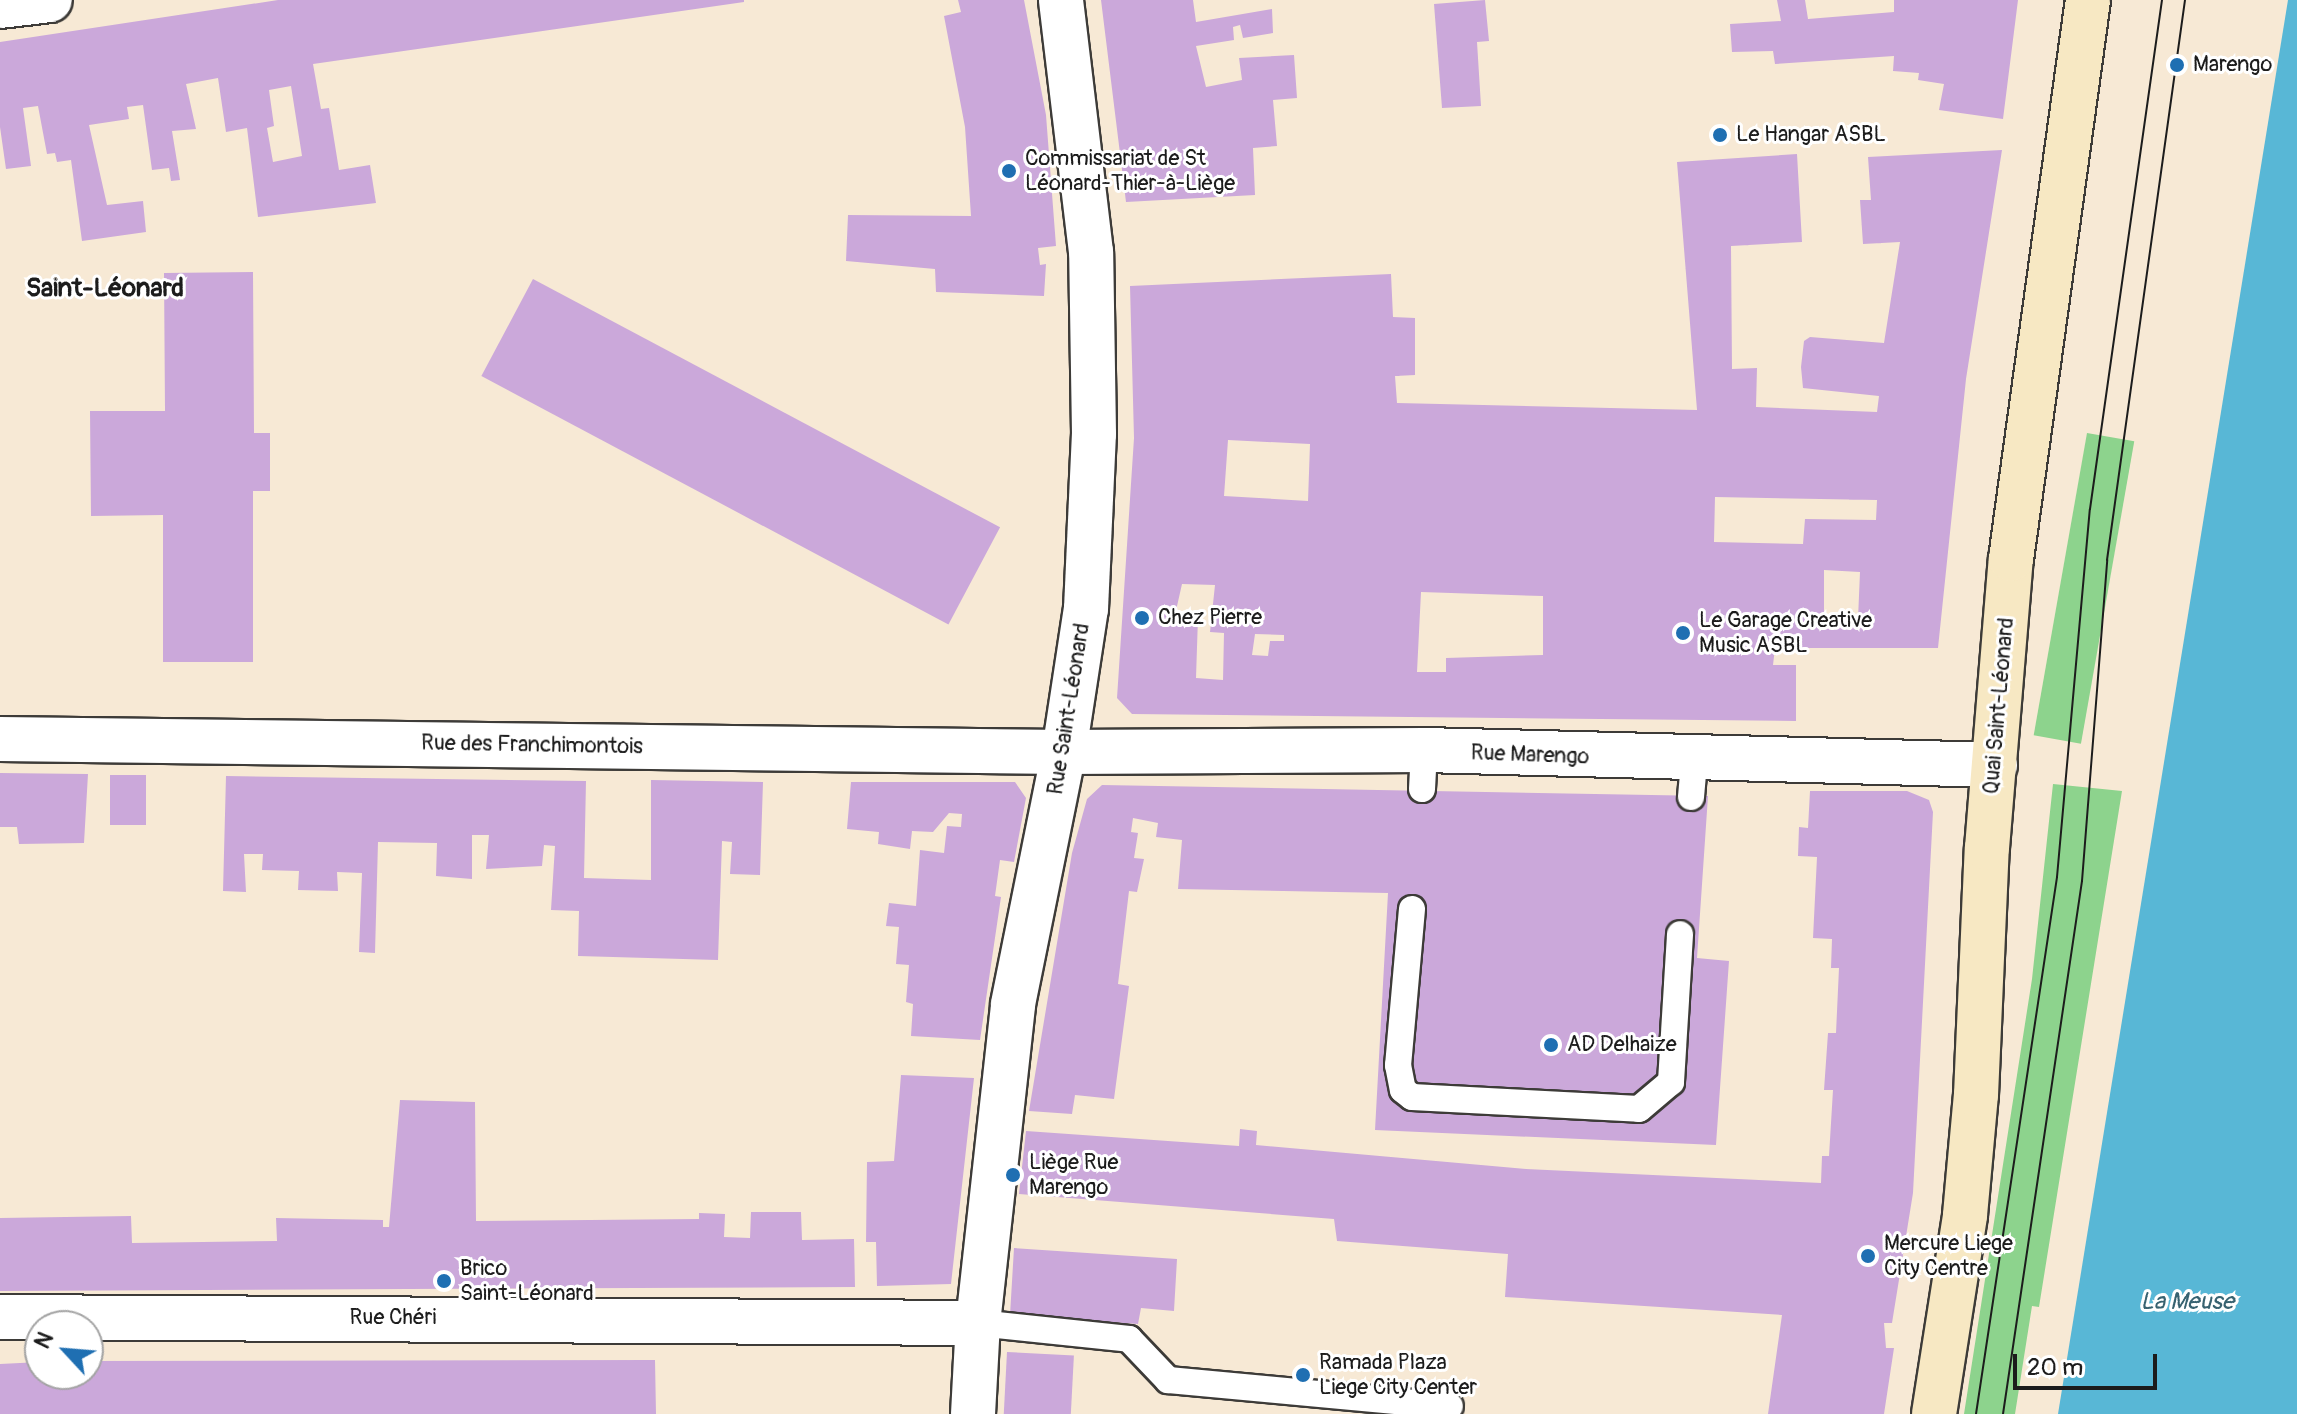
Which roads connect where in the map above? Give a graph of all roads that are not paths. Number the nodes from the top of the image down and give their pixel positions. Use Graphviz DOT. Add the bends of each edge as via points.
graph roads {
  1 [pos="46,0"];
  2 [pos="1061,0"];
  3 [pos="2088,0"];
  4 [pos="0,6"];
  5 [pos="0,739"];
  6 [pos="1064,752"];
  7 [pos="1995,765"];
  8 [pos="1412,909"];
  9 [pos="1680,934"];
  10 [pos="0,1317"];
  11 [pos="978,1323"];
  12 [pos="1330,1406"];
  13 [pos="1450,1406"];
  14 [pos="1378,1408"];
  15 [pos="973,1414"];
  16 [pos="1934,1414"];
  1 -- 4 [label="street"];
  2 -- 6 [label="street, Rue Saint-Léonard" via="1091,252 1094,434 1086,609"];
  3 -- 7 [label="main road, Quai Saint-Léonard" via="2026,427"];
  5 -- 6 [label="street, Rue des Franchimontois"];
  6 -- 7 [label="street, Rue Marengo" via="1693,779 1890,759"];
  6 -- 11 [label="street, Rue Saint-Léonard" via="1013,1004"];
  7 -- 16 [label="main road, Quai Saint-Léonard" via="1972,1140"];
  8 -- 9 [label="lane" via="1398,1065 1403,1090 1412,1097 1639,1109 1671,1082"];
  10 -- 11 [label="street, Rue Chéri"];
  11 -- 12 [label="lane" via="1129,1339 1168,1380"];
  11 -- 15 [label="street, Rue Saint-Léonard"];
  12 -- 14 [label="lane"];
  13 -- 14 [label="lane"];
}
